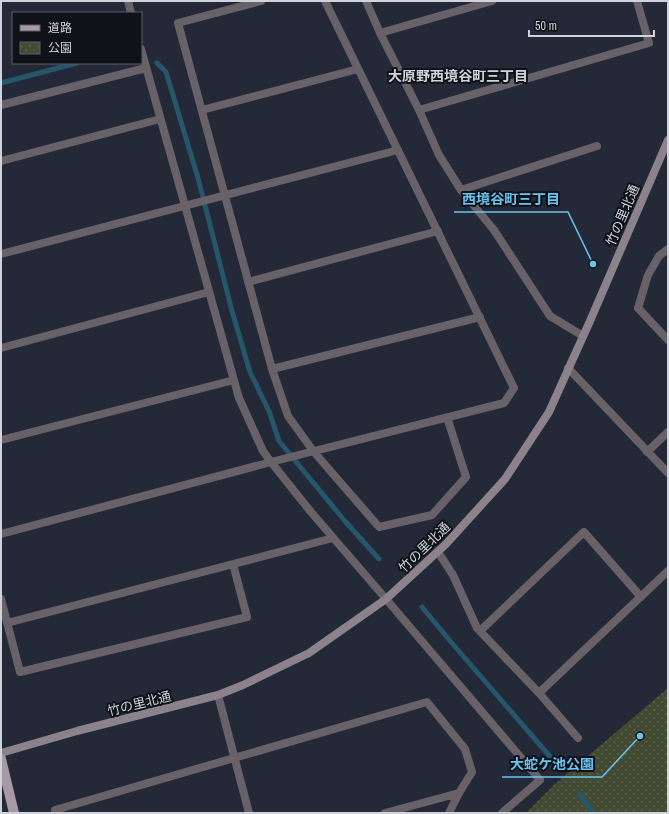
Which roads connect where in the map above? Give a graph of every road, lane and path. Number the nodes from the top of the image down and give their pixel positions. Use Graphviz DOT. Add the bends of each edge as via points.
graph roads {
  1 [pos="128,1"];
  2 [pos="261,1"];
  3 [pos="325,1"];
  4 [pos="366,1"];
  5 [pos="492,1"];
  6 [pos="637,1"];
  7 [pos="131,12"];
  8 [pos="380,33"];
  9 [pos="142,53"];
  10 [pos="146,68"];
  11 [pos="358,69"];
  12 [pos="1,105"];
  13 [pos="202,110"];
  14 [pos="419,110"];
  15 [pos="160,119"];
  16 [pos="668,140"];
  17 [pos="597,146"];
  18 [pos="398,150"];
  19 [pos="1,161"];
  20 [pos="462,190"];
  21 [pos="225,195"];
  22 [pos="185,205"];
  23 [pos="438,231"];
  24 [pos="668,249"];
  25 [pos="1,254"];
  26 [pos="248,282"];
  27 [pos="209,292"];
  28 [pos="480,317"];
  29 [pos="583,336"];
  30 [pos="668,340"];
  31 [pos="1,348"];
  32 [pos="568,368"];
  33 [pos="272,369"];
  34 [pos="234,380"];
  35 [pos="447,417"];
  36 [pos="668,432"];
  37 [pos="1,440"];
  38 [pos="314,452"];
  39 [pos="647,452"];
  40 [pos="271,462"];
  41 [pos="668,473"];
  42 [pos="1,534"];
  43 [pos="333,538"];
  44 [pos="438,552"];
  45 [pos="232,564"];
  46 [pos="668,571"];
  47 [pos="641,596"];
  48 [pos="1,599"];
  49 [pos="386,599"];
  50 [pos="7,623"];
  51 [pos="480,631"];
  52 [pos="539,693"];
  53 [pos="218,695"];
  54 [pos="578,738"];
  55 [pos="1,753"];
  56 [pos="234,758"];
  57 [pos="1,759"];
  58 [pos="459,794"];
  59 [pos="14,813"];
  60 [pos="56,813"];
  61 [pos="248,813"];
  62 [pos="385,813"];
  63 [pos="449,813"];
  64 [pos="502,813"];
  1 -- 7 [label="street"];
  2 -- 13 [label="street" via="178,23"];
  3 -- 11 [label="street"];
  4 -- 8 [label="street"];
  5 -- 8 [label="street"];
  6 -- 14 [label="street" via="649,43"];
  8 -- 14 [label="street"];
  9 -- 10 [label="street"];
  10 -- 12 [label="street"];
  10 -- 15 [label="street"];
  11 -- 13 [label="street"];
  11 -- 18 [label="street"];
  13 -- 21 [label="street"];
  14 -- 20 [label="street" via="439,155"];
  15 -- 19 [label="street"];
  15 -- 22 [label="street"];
  16 -- 29 [label="street, 竹の里北通"];
  17 -- 20 [label="street"];
  18 -- 21 [label="street"];
  18 -- 23 [label="street"];
  20 -- 29 [label="street" via="494,230 550,316"];
  21 -- 22 [label="street"];
  21 -- 26 [label="street"];
  22 -- 25 [label="street"];
  22 -- 27 [label="street"];
  23 -- 26 [label="street"];
  23 -- 28 [label="street"];
  24 -- 30 [label="street" via="659,256 648,275 638,308"];
  26 -- 33 [label="street"];
  27 -- 31 [label="street"];
  27 -- 34 [label="street"];
  28 -- 33 [label="street"];
  28 -- 35 [label="street" via="514,388 504,403"];
  29 -- 32 [label="street, 竹の里北通"];
  32 -- 39 [label="street"];
  32 -- 44 [label="street, 竹の里北通" via="549,412 505,479"];
  33 -- 38 [label="street" via="288,416"];
  34 -- 37 [label="street"];
  34 -- 40 [label="street" via="239,398 263,451"];
  35 -- 38 [label="street"];
  35 -- 38 [label="street" via="466,477 432,514 379,527"];
  36 -- 39 [label="street"];
  38 -- 40 [label="street"];
  39 -- 41 [label="street"];
  40 -- 42 [label="street"];
  40 -- 43 [label="street"];
  43 -- 45 [label="street"];
  43 -- 49 [label="street"];
  44 -- 49 [label="street, 竹の里北通"];
  44 -- 51 [label="street"];
  45 -- 50 [label="street"];
  45 -- 50 [label="street" via="247,617 20,672"];
  46 -- 47 [label="street"];
  47 -- 51 [label="street" via="584,532"];
  47 -- 52 [label="street"];
  48 -- 50 [label="street"];
  49 -- 53 [label="street, 竹の里北通" via="309,653"];
  49 -- 64 [label="street" via="540,780"];
  51 -- 52 [label="street"];
  52 -- 54 [label="street"];
  53 -- 55 [label="street, 竹の里北通"];
  53 -- 56 [label="street"];
  56 -- 58 [label="street" via="427,702 465,749 472,772"];
  56 -- 60 [label="street" via="55,810"];
  56 -- 61 [label="street"];
  57 -- 59 [label="main road"];
  58 -- 62 [label="street"];
  58 -- 63 [label="street"];
}
